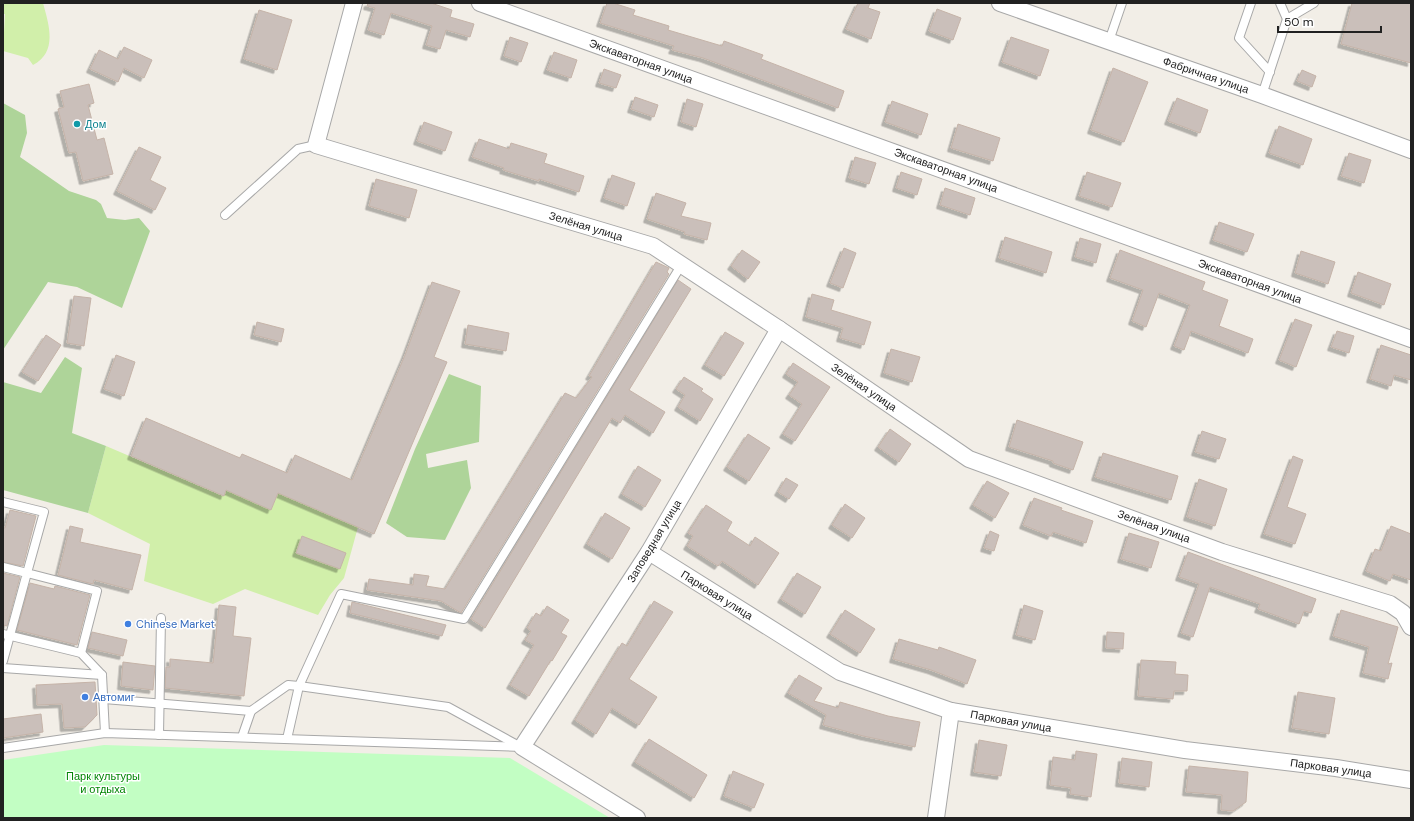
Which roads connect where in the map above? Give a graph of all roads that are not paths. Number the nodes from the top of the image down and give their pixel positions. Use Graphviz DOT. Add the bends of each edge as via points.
graph roads {
  1 [pos="354,3"];
  2 [pos="480,3"];
  3 [pos="1000,3"];
  4 [pos="1122,3"];
  5 [pos="1251,3"];
  6 [pos="1280,3"];
  7 [pos="1314,3"];
  8 [pos="1287,19"];
  9 [pos="1109,41"];
  10 [pos="1270,72"];
  11 [pos="1262,95"];
  12 [pos="316,145"];
  13 [pos="1411,150"];
  14 [pos="225,215"];
  15 [pos="682,264"];
  16 [pos="779,329"];
  17 [pos="1411,339"];
  18 [pos="3,502"];
  19 [pos="649,552"];
  20 [pos="3,567"];
  21 [pos="27,573"];
  22 [pos="161,618"];
  23 [pos="1411,628"];
  24 [pos="6,634"];
  25 [pos="81,654"];
  26 [pos="3,661"];
  27 [pos="3,668"];
  28 [pos="102,676"];
  29 [pos="299,686"];
  30 [pos="104,699"];
  31 [pos="160,704"];
  32 [pos="951,710"];
  33 [pos="251,711"];
  34 [pos="105,733"];
  35 [pos="159,734"];
  36 [pos="242,738"];
  37 [pos="287,739"];
  38 [pos="522,747"];
  39 [pos="3,748"];
  40 [pos="1411,780"];
  41 [pos="638,818"];
  42 [pos="936,818"];
  1 -- 12 [label="street"];
  2 -- 17 [label="street, Экскаваторная улица"];
  3 -- 9 [label="street, Фабричная улица"];
  4 -- 9 [label="lane"];
  5 -- 10 [label="lane" via="1239,38"];
  6 -- 8 [label="lane"];
  7 -- 8 [label="lane"];
  8 -- 10 [label="lane"];
  9 -- 11 [label="street, Фабричная улица"];
  10 -- 11 [label="lane"];
  11 -- 13 [label="street, Фабричная улица"];
  12 -- 14 [label="lane" via="298,149"];
  12 -- 15 [label="street, Зелёная улица" via="653,246"];
  15 -- 16 [label="street, Зелёная улица"];
  15 -- 29 [label="lane" via="464,619 341,594"];
  16 -- 19 [label="street, Заповедная улица"];
  16 -- 23 [label="street, Зелёная улица" via="969,459 1222,552 1390,604 1403,613"];
  18 -- 21 [label="lane" via="44,512"];
  19 -- 32 [label="street, Парковая улица" via="840,672"];
  19 -- 38 [label="street, Заповедная улица"];
  20 -- 21 [label="lane"];
  21 -- 24 [label="lane"];
  21 -- 25 [label="lane" via="97,591"];
  22 -- 31 [label="lane"];
  24 -- 25 [label="lane"];
  24 -- 26 [label="lane"];
  25 -- 28 [label="lane"];
  27 -- 28 [label="lane"];
  28 -- 30 [label="lane"];
  29 -- 33 [label="lane" via="288,685"];
  29 -- 37 [label="lane"];
  29 -- 38 [label="lane" via="448,707"];
  30 -- 31 [label="lane"];
  30 -- 34 [label="lane"];
  31 -- 33 [label="lane"];
  31 -- 35 [label="lane"];
  32 -- 40 [label="street, Парковая улица" via="1185,750 1336,768"];
  32 -- 42 [label="street"];
  33 -- 36 [label="lane"];
  34 -- 35 [label="lane"];
  34 -- 39 [label="lane"];
  35 -- 36 [label="lane"];
  36 -- 37 [label="lane"];
  37 -- 38 [label="lane"];
  38 -- 41 [label="street"];
}
